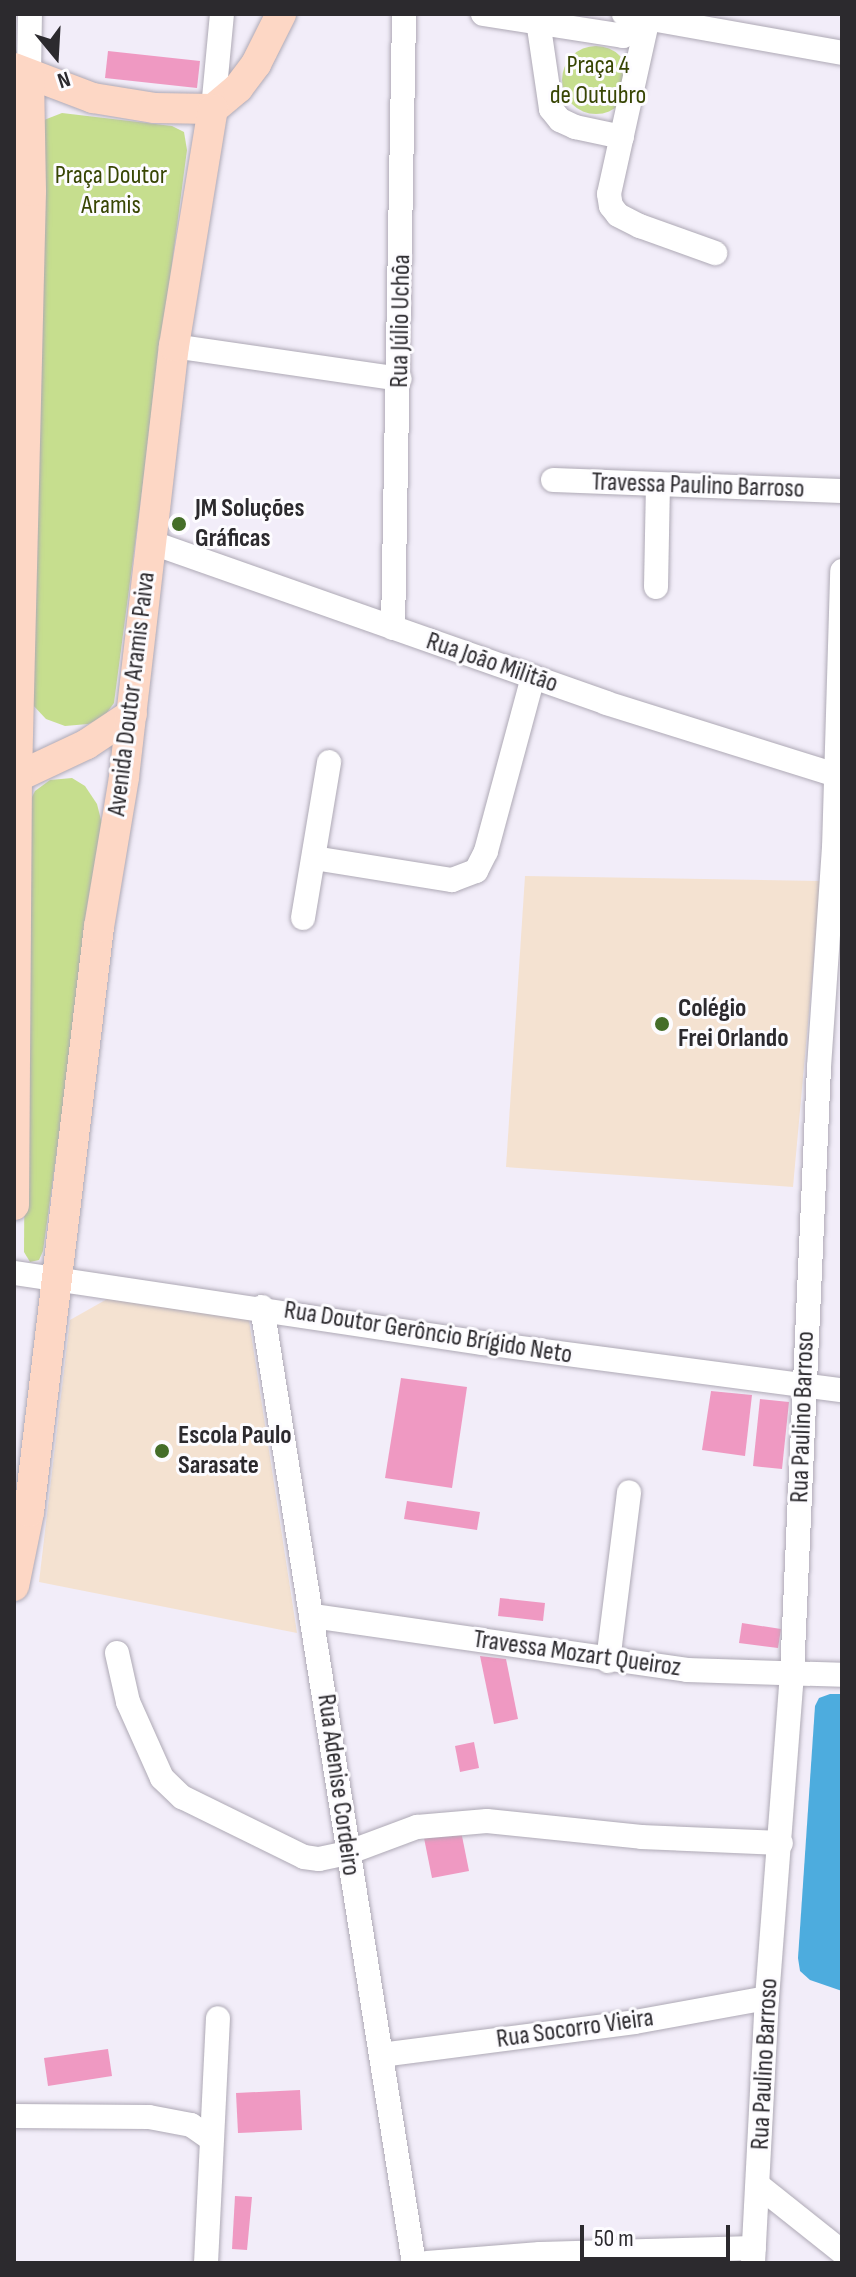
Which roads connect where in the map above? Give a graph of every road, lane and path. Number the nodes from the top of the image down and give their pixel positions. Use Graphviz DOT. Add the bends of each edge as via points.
graph roads {
  1 [pos="30,14"];
  2 [pos="222,14"];
  3 [pos="281,14"];
  4 [pos="404,14"];
  5 [pos="483,14"];
  6 [pos="636,16"];
  7 [pos="538,18"];
  8 [pos="842,53"];
  9 [pos="21,71"];
  10 [pos="213,109"];
  11 [pos="622,137"];
  12 [pos="715,253"];
  13 [pos="174,346"];
  14 [pos="400,379"];
  15 [pos="553,480"];
  16 [pos="658,486"];
  17 [pos="842,491"];
  18 [pos="150,542"];
  19 [pos="842,571"];
  20 [pos="656,587"];
  21 [pos="393,628"];
  22 [pos="533,677"];
  23 [pos="132,714"];
  24 [pos="329,762"];
  25 [pos="836,775"];
  26 [pos="17,777"];
  27 [pos="838,851"];
  28 [pos="314,858"];
  29 [pos="303,918"];
  30 [pos="14,1205"];
  31 [pos="14,1273"];
  32 [pos="55,1280"];
  33 [pos="262,1307"];
  34 [pos="804,1385"];
  35 [pos="842,1390"];
  36 [pos="629,1492"];
  37 [pos="14,1586"];
  38 [pos="313,1616"];
  39 [pos="117,1653"];
  40 [pos="608,1661"];
  41 [pos="792,1674"];
  42 [pos="842,1675"];
  43 [pos="781,1843"];
  44 [pos="347,1853"];
  45 [pos="767,1998"];
  46 [pos="218,2018"];
  47 [pos="381,2055"];
  48 [pos="14,2116"];
  49 [pos="211,2139"];
  50 [pos="758,2185"];
  51 [pos="842,2252"];
  52 [pos="753,2255"];
  53 [pos="565,2258"];
  54 [pos="206,2263"];
  55 [pos="414,2263"];
  56 [pos="427,2263"];
  1 -- 9 [label="street"];
  2 -- 10 [label="street"];
  3 -- 10 [label="main road" via="256,64"];
  4 -- 14 [label="street, Rua Júlio Uchôa"];
  5 -- 7 [label="street"];
  6 -- 7 [label="street" via="623,36"];
  6 -- 8 [label="street"];
  6 -- 11 [label="street"];
  7 -- 11 [label="street" via="551,109 575,127"];
  9 -- 10 [label="main road" via="93,98 155,108"];
  9 -- 26 [label="main road" via="31,191"];
  10 -- 13 [label="main road, Avenida Doutor Aramis Paiva"];
  11 -- 12 [label="street" via="609,194 618,215"];
  13 -- 14 [label="street"];
  13 -- 18 [label="main road, Avenida Doutor Aramis Paiva"];
  14 -- 21 [label="street, Rua Júlio Uchôa"];
  15 -- 16 [label="street, Travessa Paulino Barroso"];
  16 -- 17 [label="street, Travessa Paulino Barroso"];
  16 -- 20 [label="street"];
  18 -- 21 [label="street, Rua João Militão"];
  18 -- 23 [label="main road, Avenida Doutor Aramis Paiva"];
  19 -- 25 [label="street, Rua Paulino Barroso"];
  21 -- 22 [label="street, Rua João Militão"];
  22 -- 25 [label="street, Rua João Militão"];
  22 -- 28 [label="street" via="476,871 452,880"];
  23 -- 26 [label="main road" via="87,744"];
  23 -- 32 [label="main road, Avenida Doutor Aramis Paiva"];
  24 -- 28 [label="street"];
  25 -- 27 [label="street, Rua Paulino Barroso"];
  26 -- 30 [label="main road"];
  27 -- 34 [label="street, Rua Paulino Barroso"];
  28 -- 29 [label="street"];
  31 -- 32 [label="street, Rua Doutor Gerôncio Brígido Neto"];
  32 -- 33 [label="street, Rua Doutor Gerôncio Brígido Neto"];
  32 -- 37 [label="main road, Avenida Doutor Aramis Paiva" via="29,1512"];
  33 -- 34 [label="street, Rua Doutor Gerôncio Brígido Neto" via="483,1343"];
  33 -- 38 [label="street, Rua Adenise Cordeiro"];
  34 -- 35 [label="street, Rua Doutor Gerôncio Brígido Neto"];
  34 -- 41 [label="street, Rua Paulino Barroso"];
  36 -- 40 [label="street"];
  38 -- 40 [label="street, Travessa Mozart Queiroz"];
  38 -- 44 [label="street, Rua Adenise Cordeiro"];
  39 -- 44 [label="street" via="145,1744 172,1788 291,1852 319,1859"];
  40 -- 41 [label="street, Travessa Mozart Queiroz"];
  41 -- 42 [label="street, Travessa Mozart Queiroz"];
  41 -- 43 [label="street, Rua Paulino Barroso"];
  43 -- 44 [label="street" via="641,1837 487,1821 417,1827"];
  43 -- 45 [label="street, Rua Paulino Barroso"];
  44 -- 47 [label="street, Rua Adenise Cordeiro"];
  45 -- 47 [label="street, Rua Socorro Vieira" via="635,2022"];
  45 -- 50 [label="street, Rua Paulino Barroso"];
  46 -- 49 [label="street"];
  47 -- 55 [label="street, Rua Adenise Cordeiro"];
  48 -- 49 [label="street" via="149,2117 191,2125"];
  49 -- 54 [label="street"];
  50 -- 51 [label="street"];
  50 -- 52 [label="street, Rua Paulino Barroso"];
  52 -- 53 [label="street"];
  53 -- 56 [label="street"];
}
